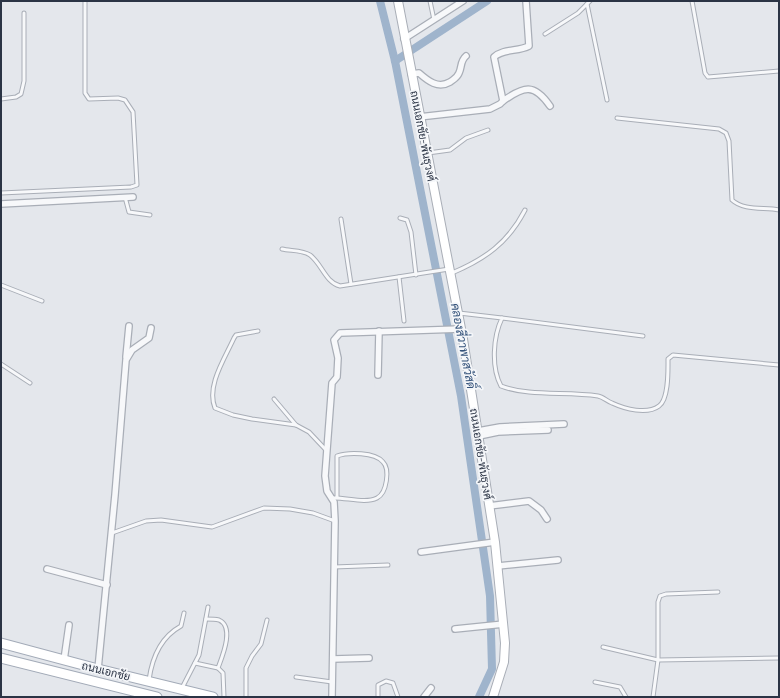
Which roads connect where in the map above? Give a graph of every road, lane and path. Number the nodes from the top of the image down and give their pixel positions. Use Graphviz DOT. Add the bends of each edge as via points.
graph roads {
  1 [pos="85,1"];
  2 [pos="398,1"];
  3 [pos="430,1"];
  4 [pos="463,1"];
  5 [pos="526,1"];
  6 [pos="590,1"];
  7 [pos="692,1"];
  8 [pos="587,4"];
  9 [pos="24,13"];
  10 [pos="434,20"];
  11 [pos="545,34"];
  12 [pos="405,43"];
  13 [pos="466,56"];
  14 [pos="779,71"];
  15 [pos="411,74"];
  16 [pos="1,99"];
  17 [pos="607,100"];
  18 [pos="503,101"];
  19 [pos="550,106"];
  20 [pos="419,116"];
  21 [pos="617,118"];
  22 [pos="488,130"];
  23 [pos="426,153"];
  24 [pos="1,193"];
  25 [pos="125,197"];
  26 [pos="133,197"];
  27 [pos="1,204"];
  28 [pos="525,210"];
  29 [pos="779,210"];
  30 [pos="150,215"];
  31 [pos="400,218"];
  32 [pos="341,219"];
  33 [pos="282,249"];
  34 [pos="447,271"];
  35 [pos="416,275"];
  36 [pos="399,277"];
  37 [pos="351,284"];
  38 [pos="1,285"];
  39 [pos="42,301"];
  40 [pos="458,313"];
  41 [pos="502,318"];
  42 [pos="404,321"];
  43 [pos="129,326"];
  44 [pos="151,328"];
  45 [pos="457,330"];
  46 [pos="258,331"];
  47 [pos="380,332"];
  48 [pos="643,336"];
  49 [pos="126,360"];
  50 [pos="1,364"];
  51 [pos="779,365"];
  52 [pos="378,375"];
  53 [pos="30,383"];
  54 [pos="274,399"];
  55 [pos="564,424"];
  56 [pos="296,425"];
  57 [pos="548,430"];
  58 [pos="478,433"];
  59 [pos="326,450"];
  60 [pos="334,498"];
  61 [pos="489,506"];
  62 [pos="547,519"];
  63 [pos="335,521"];
  64 [pos="112,533"];
  65 [pos="491,543"];
  66 [pos="421,552"];
  67 [pos="558,560"];
  68 [pos="388,565"];
  69 [pos="498,566"];
  70 [pos="334,567"];
  71 [pos="48,569"];
  72 [pos="107,585"];
  73 [pos="718,592"];
  74 [pos="208,607"];
  75 [pos="184,612"];
  76 [pos="206,618"];
  77 [pos="267,620"];
  78 [pos="69,625"];
  79 [pos="501,625"];
  80 [pos="454,630"];
  81 [pos="1,643"];
  82 [pos="603,647"];
  83 [pos="1,658"];
  84 [pos="369,658"];
  85 [pos="779,658"];
  86 [pos="333,659"];
  87 [pos="64,660"];
  88 [pos="658,660"];
  89 [pos="195,663"];
  90 [pos="218,668"];
  91 [pos="98,669"];
  92 [pos="296,677"];
  93 [pos="149,682"];
  94 [pos="595,682"];
  95 [pos="333,683"];
  96 [pos="430,688"];
  97 [pos="181,690"];
  98 [pos="136,694"];
  99 [pos="158,697"];
  100 [pos="213,697"];
  101 [pos="224,697"];
  102 [pos="246,697"];
  103 [pos="332,697"];
  104 [pos="378,697"];
  105 [pos="398,697"];
  106 [pos="424,697"];
  107 [pos="493,697"];
  108 [pos="626,697"];
  109 [pos="653,697"];
  1 -- 24 [label="lane" via="85,93 89,99 125,100 133,112 137,185 131,188"];
  2 -- 12 [label="street, ถนนเอกชัย-พันธุวงศ์"];
  3 -- 10 [label="lane"];
  4 -- 10 [label="street"];
  5 -- 18 [label="street" via="528,46 498,53 494,57"];
  6 -- 8 [label="lane"];
  7 -- 14 [label="lane" via="708,77"];
  8 -- 11 [label="lane" via="578,13"];
  8 -- 17 [label="lane"];
  9 -- 16 [label="lane" via="24,81 21,94"];
  10 -- 12 [label="street"];
  12 -- 15 [label="street, ถนนเอกชัย-พันธุวงศ์"];
  13 -- 15 [label="street" via="457,78 447,84 433,84 419,73"];
  15 -- 20 [label="street, ถนนเอกชัย-พันธุวงศ์"];
  18 -- 19 [label="street" via="527,89 542,95"];
  18 -- 20 [label="street" via="490,109"];
  20 -- 23 [label="street, ถนนเอกชัย-พันธุวงศ์"];
  21 -- 29 [label="lane" via="720,129 726,133 729,141 732,200 747,207"];
  22 -- 23 [label="lane" via="466,138 450,150"];
  23 -- 34 [label="street, ถนนเอกชัย-พันธุวงศ์"];
  25 -- 26 [label="street"];
  25 -- 27 [label="street"];
  25 -- 30 [label="lane" via="129,212"];
  28 -- 34 [label="lane" via="516,227 491,252 471,265"];
  31 -- 35 [label="lane" via="407,220 411,232"];
  32 -- 37 [label="lane"];
  33 -- 37 [label="lane" via="308,254 319,264 333,284"];
  34 -- 35 [label="lane"];
  34 -- 40 [label="street, ถนนเอกชัย-พันธุวงศ์"];
  35 -- 36 [label="lane"];
  36 -- 37 [label="lane"];
  36 -- 42 [label="lane"];
  38 -- 39 [label="lane"];
  40 -- 41 [label="lane"];
  40 -- 45 [label="street, ถนนเอกชัย-พันธุวงศ์"];
  41 -- 48 [label="lane"];
  41 -- 51 [label="lane" via="497,334 494,362 496,376 500,386 514,391 600,397 639,410 651,410 660,405 666,393 668,359 673,355"];
  43 -- 49 [label="street"];
  44 -- 49 [label="street" via="148,338 132,350"];
  45 -- 47 [label="street"];
  45 -- 58 [label="street, ถนนเอกชัย-พันธุวงศ์"];
  46 -- 56 [label="lane" via="236,335 234,338 216,378 212,394 215,408 233,415"];
  47 -- 52 [label="street"];
  47 -- 59 [label="street" via="340,333 334,340 338,358 337,377 332,383"];
  49 -- 64 [label="street"];
  50 -- 53 [label="lane"];
  54 -- 56 [label="lane"];
  55 -- 58 [label="street" via="500,427"];
  56 -- 59 [label="lane" via="309,432"];
  57 -- 58 [label="street"];
  58 -- 61 [label="street, ถนนเอกชัย-พันธุวงศ์"];
  59 -- 60 [label="street" via="325,476 328,491"];
  60 -- 60 [label="lane" via="378,498 385,488 385,463 377,456 336,456"];
  60 -- 63 [label="street"];
  61 -- 62 [label="street" via="529,501 541,510"];
  61 -- 65 [label="street, ถนนเอกชัย-พันธุวงศ์"];
  63 -- 64 [label="lane" via="313,513 264,508 212,526 162,520 146,521"];
  63 -- 70 [label="street"];
  64 -- 72 [label="street"];
  65 -- 66 [label="street"];
  65 -- 69 [label="street, ถนนเอกชัย-พันธุวงศ์"];
  67 -- 69 [label="street"];
  68 -- 70 [label="lane"];
  69 -- 79 [label="street, ถนนเอกชัย-พันธุวงศ์"];
  70 -- 86 [label="street"];
  71 -- 72 [label="street"];
  72 -- 91 [label="street"];
  73 -- 88 [label="lane" via="660,596"];
  74 -- 76 [label="lane"];
  75 -- 93 [label="lane" via="181,626 171,631 157,650"];
  76 -- 89 [label="lane"];
  76 -- 90 [label="lane" via="220,620 226,626 228,637"];
  77 -- 102 [label="lane" via="261,644 246,668"];
  78 -- 87 [label="street"];
  79 -- 80 [label="street"];
  79 -- 107 [label="street, ถนนเอกชัย-พันธุวงศ์" via="504,662"];
  81 -- 87 [label="main road, ถนนเอกชัย"];
  82 -- 88 [label="lane"];
  83 -- 98 [label="main road, ถนนเอกชัย"];
  84 -- 86 [label="street"];
  85 -- 88 [label="lane"];
  86 -- 95 [label="street"];
  87 -- 91 [label="main road, ถนนเอกชัย"];
  88 -- 109 [label="lane"];
  89 -- 90 [label="lane"];
  89 -- 97 [label="lane"];
  90 -- 101 [label="lane" via="222,673"];
  91 -- 93 [label="main road, ถนนเอกชัย"];
  92 -- 95 [label="lane"];
  93 -- 97 [label="main road, ถนนเอกชัย"];
  94 -- 108 [label="lane" via="620,688"];
  95 -- 103 [label="street"];
  96 -- 106 [label="street"];
  97 -- 100 [label="main road, ถนนเอกชัย"];
  98 -- 99 [label="main road, ถนนเอกชัย"];
  104 -- 105 [label="lane" via="378,685 386,681 393,682"];
}
